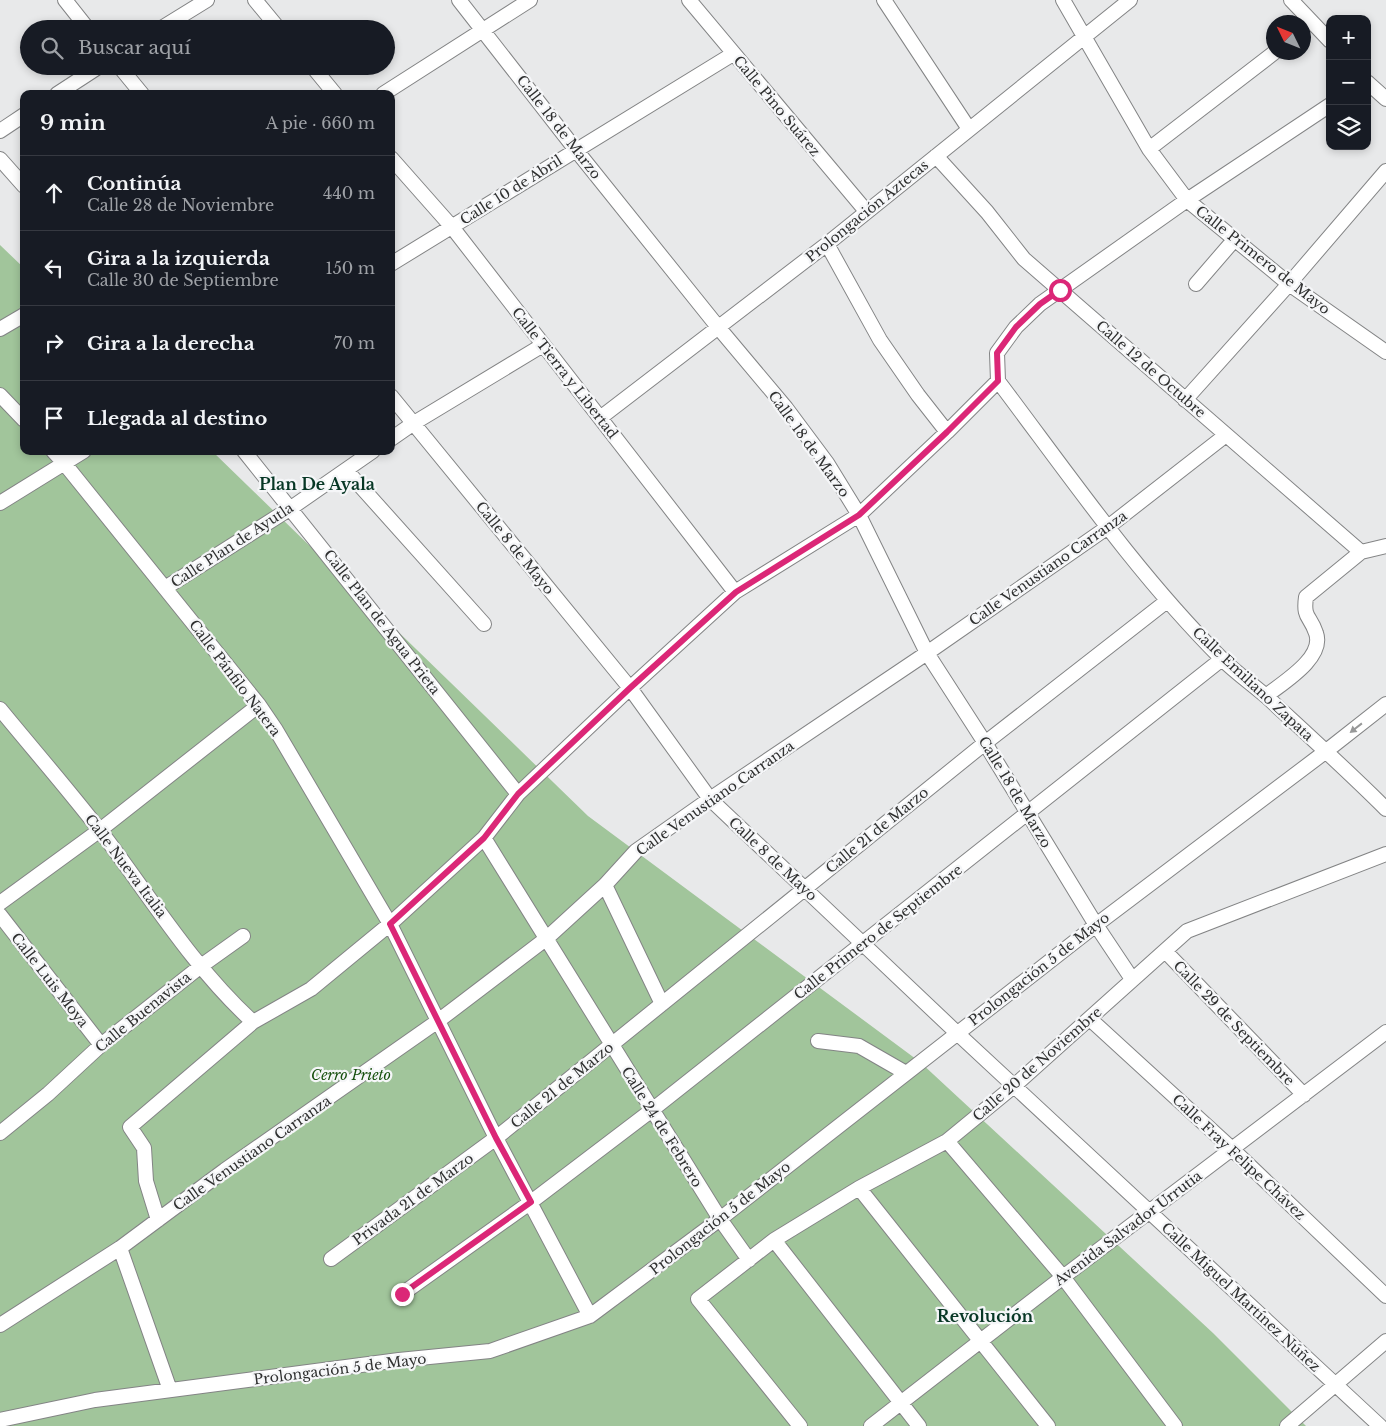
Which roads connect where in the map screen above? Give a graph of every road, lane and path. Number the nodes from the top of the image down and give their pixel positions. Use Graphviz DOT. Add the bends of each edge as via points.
graph roads {
  1 [pos="65,0"];
  2 [pos="207,0"];
  3 [pos="255,0"];
  4 [pos="459,0"];
  5 [pos="530,0"];
  6 [pos="884,0"];
  7 [pos="1063,0"];
  8 [pos="1130,0"];
  9 [pos="1291,0"];
  10 [pos="693,1"];
  11 [pos="1300,15"];
  12 [pos="81,20"];
  13 [pos="175,20"];
  14 [pos="272,20"];
  15 [pos="1311,29"];
  16 [pos="483,30"];
  17 [pos="1083,37"];
  18 [pos="1326,39"];
  19 [pos="733,54"];
  20 [pos="1266,59"];
  21 [pos="86,75"];
  22 [pos="126,75"];
  23 [pos="319,75"];
  24 [pos="1371,86"];
  25 [pos="63,90"];
  26 [pos="139,90"];
  27 [pos="332,90"];
  28 [pos="389,90"];
  29 [pos="1386,99"];
  30 [pos="1326,108"];
  31 [pos="20,118"];
  32 [pos="969,129"];
  33 [pos="0,131"];
  34 [pos="1149,149"];
  35 [pos="576,150"];
  36 [pos="936,156"];
  37 [pos="0,159"];
  38 [pos="395,163"];
  39 [pos="1386,171"];
  40 [pos="20,182"];
  41 [pos="1187,200"];
  42 [pos="866,211"];
  43 [pos="452,227"];
  44 [pos="1234,240"];
  45 [pos="827,244"];
  46 [pos="395,262"];
  47 [pos="1196,284"];
  48 [pos="1289,284"];
  49 [pos="1060,290"];
  50 [pos="20,318"];
  51 [pos="718,327"];
  52 [pos="0,330"];
  53 [pos="543,345"];
  54 [pos="1386,352"];
  55 [pos="998,381"];
  56 [pos="0,395"];
  57 [pos="1185,400"];
  58 [pos="395,401"];
  59 [pos="20,416"];
  60 [pos="600,418"];
  61 [pos="414,423"];
  62 [pos="947,432"];
  63 [pos="1226,434"];
  64 [pos="395,436"];
  65 [pos="57,455"];
  66 [pos="77,455"];
  67 [pos="247,455"];
  68 [pos="367,455"];
  69 [pos="64,463"];
  70 [pos="346,470"];
  71 [pos="0,504"];
  72 [pos="290,508"];
  73 [pos="859,515"];
  74 [pos="1108,528"];
  75 [pos="1386,546"];
  76 [pos="1362,552"];
  77 [pos="165,588"];
  78 [pos="736,592"];
  79 [pos="1168,601"];
  80 [pos="484,624"];
  81 [pos="927,653"];
  82 [pos="1222,659"];
  83 [pos="630,688"];
  84 [pos="1266,696"];
  85 [pos="1386,704"];
  86 [pos="259,705"];
  87 [pos="0,709"];
  88 [pos="985,743"];
  89 [pos="1325,752"];
  90 [pos="518,794"];
  91 [pos="710,799"];
  92 [pos="1386,809"];
  93 [pos="1027,813"];
  94 [pos="100,830"];
  95 [pos="484,838"];
  96 [pos="1386,854"];
  97 [pos="605,885"];
  98 [pos="804,888"];
  99 [pos="0,902"];
  100 [pos="0,914"];
  101 [pos="390,924"];
  102 [pos="1096,925"];
  103 [pos="243,936"];
  104 [pos="546,938"];
  105 [pos="863,944"];
  106 [pos="1165,951"];
  107 [pos="201,966"];
  108 [pos="1132,979"];
  109 [pos="662,1004"];
  110 [pos="1090,1019"];
  111 [pos="438,1021"];
  112 [pos="253,1022"];
  113 [pos="1386,1032"];
  114 [pos="957,1033"];
  115 [pos="818,1041"];
  116 [pos="101,1045"];
  117 [pos="612,1045"];
  118 [pos="906,1073"];
  119 [pos="1014,1086"];
  120 [pos="1304,1095"];
  121 [pos="652,1110"];
  122 [pos="0,1133"];
  123 [pos="496,1138"];
  124 [pos="947,1140"];
  125 [pos="1232,1149"];
  126 [pos="859,1188"];
  127 [pos="531,1202"];
  128 [pos="1150,1212"];
  129 [pos="720,1219"];
  130 [pos="158,1220"];
  131 [pos="774,1240"];
  132 [pos="120,1248"];
  133 [pos="331,1259"];
  134 [pos="749,1260"];
  135 [pos="1063,1277"];
  136 [pos="402,1294"];
  137 [pos="1386,1296"];
  138 [pos="590,1316"];
  139 [pos="0,1325"];
  140 [pos="981,1341"];
  141 [pos="1386,1342"];
  142 [pos="1336,1386"];
  143 [pos="170,1390"];
  144 [pos="900,1402"];
  145 [pos="0,1420"];
  146 [pos="800,1426"];
  147 [pos="871,1426"];
  148 [pos="919,1426"];
  149 [pos="1048,1426"];
  150 [pos="1175,1426"];
  151 [pos="1287,1426"];
  152 [pos="1380,1426"];
  1 -- 12 [label="street"];
  2 -- 13 [label="street"];
  3 -- 14 [label="street"];
  4 -- 16 [label="street, Calle 18 de Marzo"];
  5 -- 16 [label="street"];
  6 -- 32 [label="street"];
  7 -- 17 [label="street, Calle Primero de Mayo"];
  8 -- 17 [label="street, Prolongación Aztecas"];
  9 -- 11 [label="street"];
  10 -- 19 [label="street, Calle Pino Suárez"];
  15 -- 18 [label="street"];
  16 -- 28 [label="street"];
  16 -- 35 [label="street, Calle 18 de Marzo"];
  17 -- 32 [label="street, Prolongación Aztecas"];
  17 -- 34 [label="street, Calle Primero de Mayo"];
  19 -- 35 [label="street, Calle 10 de Abril"];
  19 -- 42 [label="street, Calle Pino Suárez"];
  20 -- 34 [label="street"];
  21 -- 25 [label="street"];
  22 -- 26 [label="street"];
  23 -- 27 [label="street"];
  24 -- 29 [label="street"];
  30 -- 41 [label="street"];
  31 -- 33 [label="street"];
  32 -- 36 [label="street, Prolongación Aztecas"];
  34 -- 41 [label="street, Calle Primero de Mayo"];
  35 -- 43 [label="street, Calle 10 de Abril"];
  35 -- 51 [label="street, Calle 18 de Marzo"];
  36 -- 42 [label="street, Prolongación Aztecas"];
  36 -- 49 [label="street, Calle 12 de Octubre" via="1024,258"];
  37 -- 40 [label="street"];
  38 -- 43 [label="street, Calle Tierra y Libertad"];
  39 -- 48 [label="street"];
  41 -- 44 [label="street, Calle Primero de Mayo"];
  41 -- 49 [label="street"];
  42 -- 45 [label="street, Prolongación Aztecas"];
  43 -- 46 [label="street, Calle 10 de Abril"];
  43 -- 53 [label="street, Calle Tierra y Libertad"];
  44 -- 47 [label="street"];
  44 -- 48 [label="street, Calle Primero de Mayo"];
  45 -- 51 [label="street, Prolongación Aztecas"];
  45 -- 62 [label="street" via="880,340"];
  48 -- 54 [label="street, Calle Primero de Mayo"];
  48 -- 57 [label="street"];
  49 -- 55 [label="street" via="1016,327 997,353"];
  49 -- 57 [label="street, Calle 12 de Octubre"];
  50 -- 52 [label="street"];
  51 -- 60 [label="street, Prolongación Aztecas"];
  51 -- 73 [label="street, Calle 18 de Marzo" via="786,408"];
  53 -- 60 [label="street, Calle Tierra y Libertad"];
  53 -- 61 [label="street"];
  55 -- 62 [label="street"];
  55 -- 74 [label="street, Calle Emiliano Zapata"];
  56 -- 59 [label="street"];
  57 -- 63 [label="street, Calle 12 de Octubre"];
  58 -- 61 [label="street, Calle 8 de Mayo"];
  60 -- 78 [label="street, Calle Tierra y Libertad"];
  61 -- 64 [label="street"];
  61 -- 83 [label="street, Calle 8 de Mayo"];
  62 -- 73 [label="street"];
  63 -- 74 [label="street, Calle Venustiano Carranza"];
  63 -- 76 [label="street, Calle 12 de Octubre"];
  65 -- 69 [label="street, Calle Pánfilo Natera"];
  66 -- 69 [label="street"];
  67 -- 72 [label="street, Calle Plan de Agua Prieta"];
  68 -- 70 [label="street, Calle Plan de Ayutla"];
  69 -- 71 [label="street"];
  69 -- 77 [label="street, Calle Pánfilo Natera"];
  70 -- 72 [label="street, Calle Plan de Ayutla"];
  70 -- 80 [label="street"];
  72 -- 77 [label="street, Calle Plan de Ayutla"];
  72 -- 90 [label="street, Calle Plan de Agua Prieta"];
  73 -- 78 [label="street"];
  73 -- 81 [label="street, Calle 18 de Marzo"];
  74 -- 79 [label="street, Calle Emiliano Zapata"];
  74 -- 81 [label="street, Calle Venustiano Carranza"];
  75 -- 76 [label="street"];
  76 -- 84 [label="street" via="1306,597 1304,611 1317,635 1315,650 1307,663"];
  77 -- 86 [label="street, Calle Pánfilo Natera"];
  78 -- 83 [label="street"];
  79 -- 82 [label="street, Calle Emiliano Zapata"];
  79 -- 88 [label="street, Calle 21 de Marzo"];
  81 -- 88 [label="street, Calle 18 de Marzo"];
  81 -- 91 [label="street, Calle Venustiano Carranza"];
  82 -- 84 [label="street, Calle Emiliano Zapata"];
  82 -- 93 [label="street, Calle Primero de Septiembre"];
  83 -- 90 [label="street"];
  83 -- 91 [label="street, Calle 8 de Mayo"];
  84 -- 89 [label="street, Calle Emiliano Zapata"];
  85 -- 89 [label="street, Prolongación 5 de Mayo, one-way"];
  86 -- 94 [label="street"];
  86 -- 101 [label="street, Calle Pánfilo Natera"];
  87 -- 94 [label="street, Calle Nueva Italia"];
  88 -- 93 [label="street, Calle 18 de Marzo"];
  88 -- 98 [label="street, Calle 21 de Marzo"];
  89 -- 92 [label="street, Calle Emiliano Zapata"];
  89 -- 102 [label="street, Prolongación 5 de Mayo"];
  90 -- 95 [label="street"];
  91 -- 97 [label="street, Calle Venustiano Carranza" via="636,850"];
  91 -- 98 [label="street, Calle 8 de Mayo"];
  93 -- 102 [label="street, Calle 18 de Marzo"];
  93 -- 105 [label="street, Calle Primero de Septiembre"];
  94 -- 99 [label="street"];
  94 -- 107 [label="street, Calle Nueva Italia"];
  95 -- 101 [label="street"];
  95 -- 104 [label="street, Calle 24 de Febrero"];
  96 -- 106 [label="street, Calle 20 de Noviembre" via="1187,931"];
  97 -- 104 [label="street, Calle Venustiano Carranza"];
  97 -- 109 [label="street"];
  98 -- 105 [label="street, Calle 8 de Mayo"];
  98 -- 109 [label="street, Calle 21 de Marzo"];
  100 -- 116 [label="street, Calle Luis Moya"];
  101 -- 111 [label="street, Calle Pánfilo Natera"];
  101 -- 112 [label="street" via="311,989"];
  102 -- 108 [label="street, Calle 18 de Marzo"];
  102 -- 114 [label="street, Prolongación 5 de Mayo"];
  103 -- 107 [label="street, Calle Buenavista"];
  104 -- 111 [label="street, Calle Venustiano Carranza"];
  104 -- 117 [label="street, Calle 24 de Febrero"];
  105 -- 114 [label="street, Calle 8 de Mayo"];
  105 -- 121 [label="street, Calle Primero de Septiembre"];
  106 -- 108 [label="street, Calle 20 de Noviembre"];
  106 -- 120 [label="street, Calle 29 de Septiembre"];
  107 -- 112 [label="street, Calle Nueva Italia"];
  107 -- 116 [label="street, Calle Buenavista"];
  108 -- 110 [label="street, Calle 20 de Noviembre"];
  109 -- 117 [label="street, Calle 21 de Marzo"];
  110 -- 119 [label="street, Calle 20 de Noviembre"];
  110 -- 125 [label="street, Calle Fray Felipe Chávez"];
  111 -- 123 [label="street, Calle Pánfilo Natera"];
  111 -- 130 [label="street, Calle Venustiano Carranza"];
  112 -- 130 [label="street" via="130,1127 144,1148 146,1181"];
  113 -- 120 [label="street, Avenida Salvador Urrutia"];
  114 -- 118 [label="street, Prolongación 5 de Mayo"];
  114 -- 119 [label="street, Calle 8 de Mayo"];
  115 -- 118 [label="street" via="860,1046"];
  116 -- 122 [label="street, Calle Buenavista"];
  117 -- 121 [label="street, Calle 24 de Febrero"];
  117 -- 123 [label="street, Calle 21 de Marzo"];
  118 -- 129 [label="street, Prolongación 5 de Mayo"];
  119 -- 124 [label="street, Calle 20 de Noviembre"];
  119 -- 128 [label="street, Calle Miguel Martínez Núñez"];
  120 -- 125 [label="street, Avenida Salvador Urrutia"];
  121 -- 127 [label="street, Calle Primero de Septiembre"];
  121 -- 129 [label="street, Calle 24 de Febrero"];
  123 -- 127 [label="street, Calle Pánfilo Natera"];
  123 -- 133 [label="street, Privada 21 de Marzo"];
  124 -- 126 [label="street, Calle 20 de Noviembre"];
  124 -- 135 [label="street"];
  125 -- 128 [label="street, Avenida Salvador Urrutia"];
  125 -- 137 [label="street, Calle Fray Felipe Chávez"];
  126 -- 131 [label="street, Calle 20 de Noviembre"];
  126 -- 140 [label="street"];
  127 -- 136 [label="street, Calle Primero de Septiembre"];
  127 -- 138 [label="street, Calle Pánfilo Natera"];
  128 -- 135 [label="street, Avenida Salvador Urrutia"];
  128 -- 142 [label="street, Calle Miguel Martínez Núñez"];
  129 -- 134 [label="street, Calle 24 de Febrero"];
  129 -- 138 [label="street, Prolongación 5 de Mayo"];
  130 -- 132 [label="street, Calle Venustiano Carranza"];
  131 -- 134 [label="street, Calle 20 de Noviembre"];
  131 -- 144 [label="street"];
  132 -- 139 [label="street, Calle Venustiano Carranza"];
  132 -- 143 [label="street"];
  134 -- 146 [label="street, Calle 20 de Noviembre" via="698,1299"];
  135 -- 140 [label="street, Avenida Salvador Urrutia"];
  135 -- 150 [label="street"];
  138 -- 143 [label="street, Prolongación 5 de Mayo" via="490,1351"];
  140 -- 144 [label="street, Avenida Salvador Urrutia"];
  140 -- 149 [label="street"];
  141 -- 142 [label="street"];
  142 -- 151 [label="street"];
  142 -- 152 [label="street, Calle Miguel Martínez Núñez"];
  143 -- 145 [label="street, Prolongación 5 de Mayo" via="95,1400"];
  144 -- 147 [label="street, Avenida Salvador Urrutia"];
  144 -- 148 [label="street"];
}
